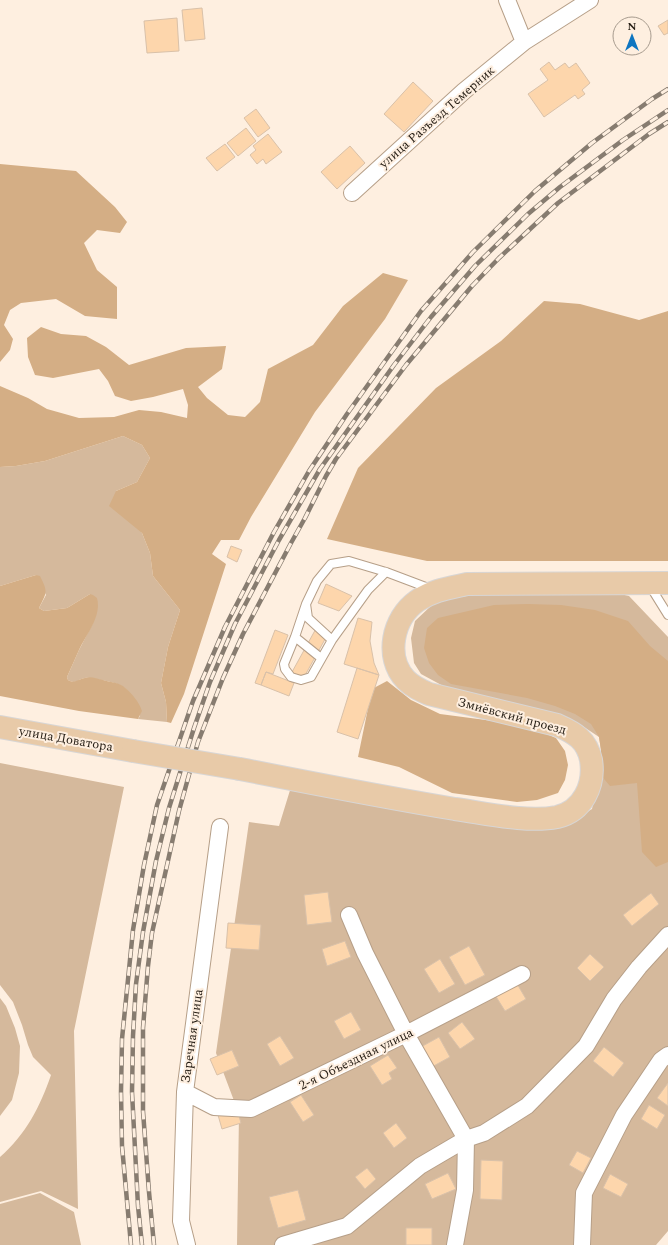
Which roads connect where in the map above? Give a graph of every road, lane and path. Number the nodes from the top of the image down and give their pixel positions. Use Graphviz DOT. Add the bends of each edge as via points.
graph roads {
  1 [pos="506,0"];
  2 [pos="590,0"];
  3 [pos="524,42"];
  4 [pos="352,193"];
  5 [pos="386,572"];
  6 [pos="658,583"];
  7 [pos="435,591"];
  8 [pos="306,604"];
  9 [pos="668,615"];
  10 [pos="295,637"];
  11 [pos="332,640"];
  12 [pos="321,658"];
  13 [pos="0,726"];
  14 [pos="133,751"];
  15 [pos="220,827"];
  16 [pos="349,915"];
  17 [pos="667,940"];
  18 [pos="522,974"];
  19 [pos="406,1034"];
  20 [pos="668,1055"];
  21 [pos="185,1092"];
  22 [pos="466,1139"];
  23 [pos="188,1245"];
  24 [pos="283,1245"];
  25 [pos="455,1245"];
  26 [pos="582,1245"];
  1 -- 3 [label="street"];
  2 -- 3 [label="street, улица Разъезд Темерник"];
  3 -- 4 [label="street, улица Разъезд Темерник" via="464,91"];
  5 -- 7 [label="lane"];
  5 -- 8 [label="lane" via="349,561 332,564 317,581"];
  5 -- 11 [label="lane" via="368,590"];
  6 -- 7 [label="main road, Змиёвский проезд" via="467,584"];
  6 -- 9 [label="lane"];
  7 -- 14 [label="main road, Змиёвский проезд, bridge" via="416,601 399,622 394,644 394,659 398,669 415,688 429,694 557,725 574,732 589,752 592,766 588,790 582,802 572,811 542,819 489,814"];
  8 -- 10 [label="lane"];
  8 -- 11 [label="lane" via="308,618"];
  10 -- 12 [label="lane"];
  10 -- 12 [label="lane" via="284,664 291,677 302,680 311,677"];
  11 -- 12 [label="lane"];
  13 -- 14 [label="main road, улица Доватора"];
  15 -- 21 [label="street, Заречная улица"];
  16 -- 19 [label="street"];
  17 -- 22 [label="street" via="639,967 614,999 586,1046 527,1106 484,1133"];
  18 -- 19 [label="street, 2-я Объездная улица"];
  19 -- 21 [label="street, 2-я Объездная улица" via="251,1109 214,1107"];
  19 -- 22 [label="street"];
  20 -- 26 [label="street" via="624,1115 584,1193"];
  21 -- 23 [label="street, Заречная улица" via="181,1221"];
  22 -- 24 [label="street" via="420,1166 346,1226"];
  22 -- 25 [label="street" via="466,1190"];
}
